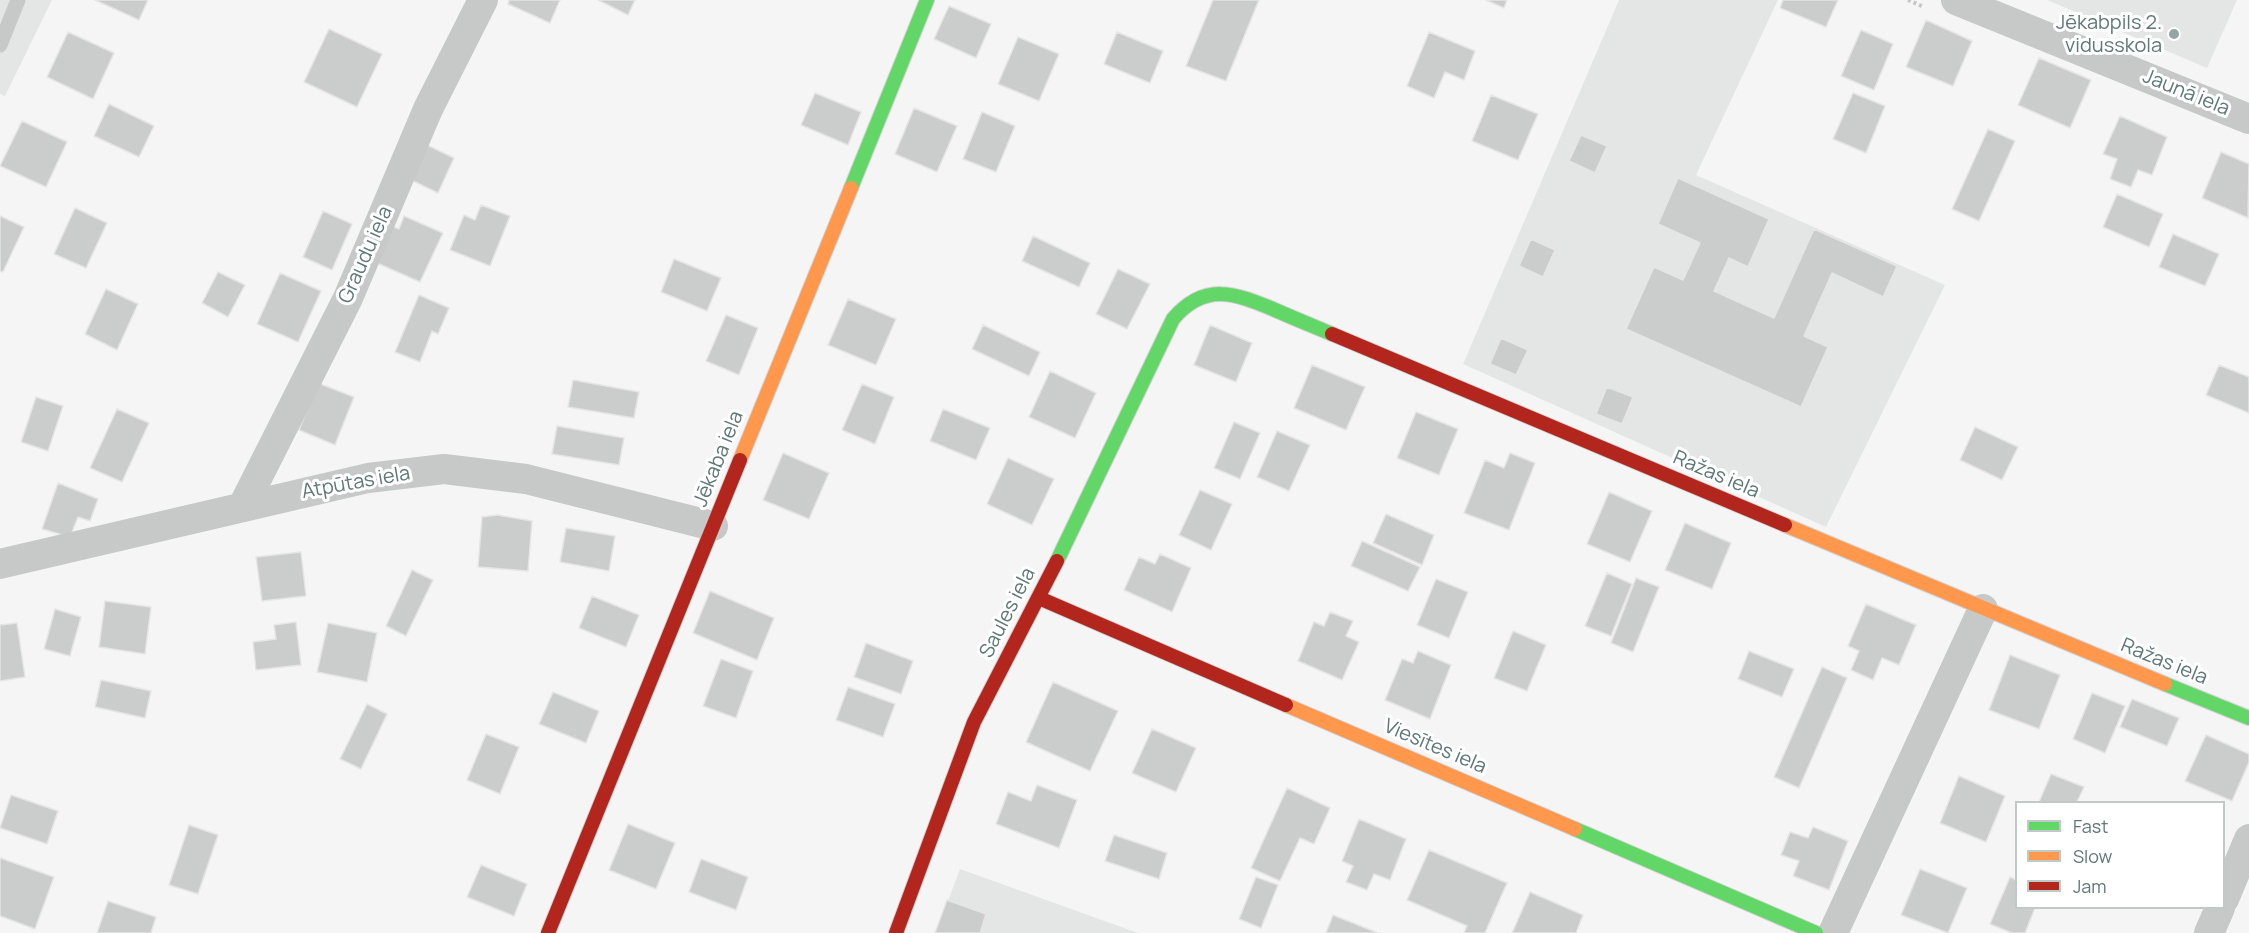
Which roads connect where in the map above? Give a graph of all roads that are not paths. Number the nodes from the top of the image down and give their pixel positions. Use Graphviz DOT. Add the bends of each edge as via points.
graph roads {
  1 [pos="18,0"];
  2 [pos="483,0"];
  3 [pos="927,0"];
  4 [pos="1956,0"];
  5 [pos="0,45"];
  6 [pos="2249,119"];
  7 [pos="1173,319"];
  8 [pos="243,506"];
  9 [pos="713,526"];
  10 [pos="0,564"];
  11 [pos="1039,598"];
  12 [pos="1983,609"];
  13 [pos="2249,718"];
  14 [pos="2249,840"];
  15 [pos="2225,894"];
  16 [pos="2220,909"];
  17 [pos="548,933"];
  18 [pos="896,933"];
  19 [pos="1816,933"];
  20 [pos="1833,933"];
  21 [pos="2209,933"];
  1 -- 5 [label="lane"];
  2 -- 8 [label="street, Graudu iela" via="428,109 348,298"];
  3 -- 9 [label="street, Jēkaba iela"];
  4 -- 6 [label="street, Jaunā iela"];
  7 -- 11 [label="street, Saules iela"];
  7 -- 12 [label="street, Ražas iela" via="1198,296 1224,292 1239,295"];
  8 -- 9 [label="street, Atpūtas iela" via="368,478 444,469 525,479"];
  8 -- 10 [label="street, Atpūtas iela"];
  9 -- 17 [label="street, Jēkaba iela"];
  11 -- 18 [label="street, Saules iela" via="974,722"];
  11 -- 19 [label="street, Viesītes iela"];
  12 -- 13 [label="street, Ražas iela"];
  12 -- 20 [label="street"];
  14 -- 15 [label="street"];
  16 -- 21 [label="street"];
}
